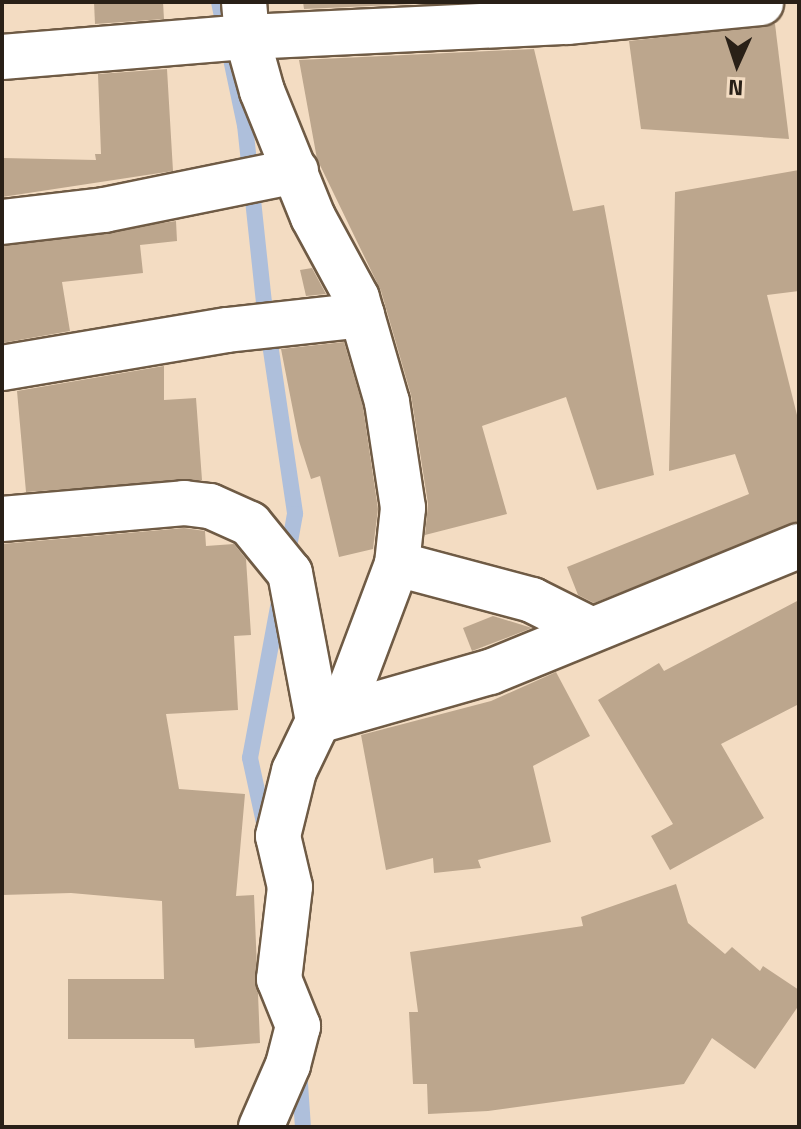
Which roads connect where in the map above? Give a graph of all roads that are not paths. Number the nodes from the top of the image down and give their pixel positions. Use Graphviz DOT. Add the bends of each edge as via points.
graph roads {
  1 [pos="761,3"];
  2 [pos="628,8"];
  3 [pos="245,20"];
  4 [pos="2,57"];
  5 [pos="296,171"];
  6 [pos="2,222"];
  7 [pos="362,315"];
  8 [pos="2,368"];
  9 [pos="2,519"];
  10 [pos="799,546"];
  11 [pos="397,564"];
  12 [pos="588,628"];
  13 [pos="329,717"];
  14 [pos="261,1127"];
  1 -- 2 [label="street"];
  2 -- 3 [label="street"];
  3 -- 4 [label="street"];
  3 -- 5 [label="street"];
  5 -- 6 [label="street" via="104,210"];
  5 -- 7 [label="street"];
  7 -- 8 [label="street" via="227,330"];
  7 -- 11 [label="street" via="387,402 403,508"];
  9 -- 13 [label="street" via="184,503 230,512 250,524 278,555 296,586"];
  10 -- 12 [label="street"];
  11 -- 12 [label="street" via="532,600"];
  11 -- 13 [label="street"];
  12 -- 13 [label="street" via="490,672"];
  13 -- 14 [label="street" via="294,771 278,836 290,887 279,979 298,1026 288,1065"];
}
